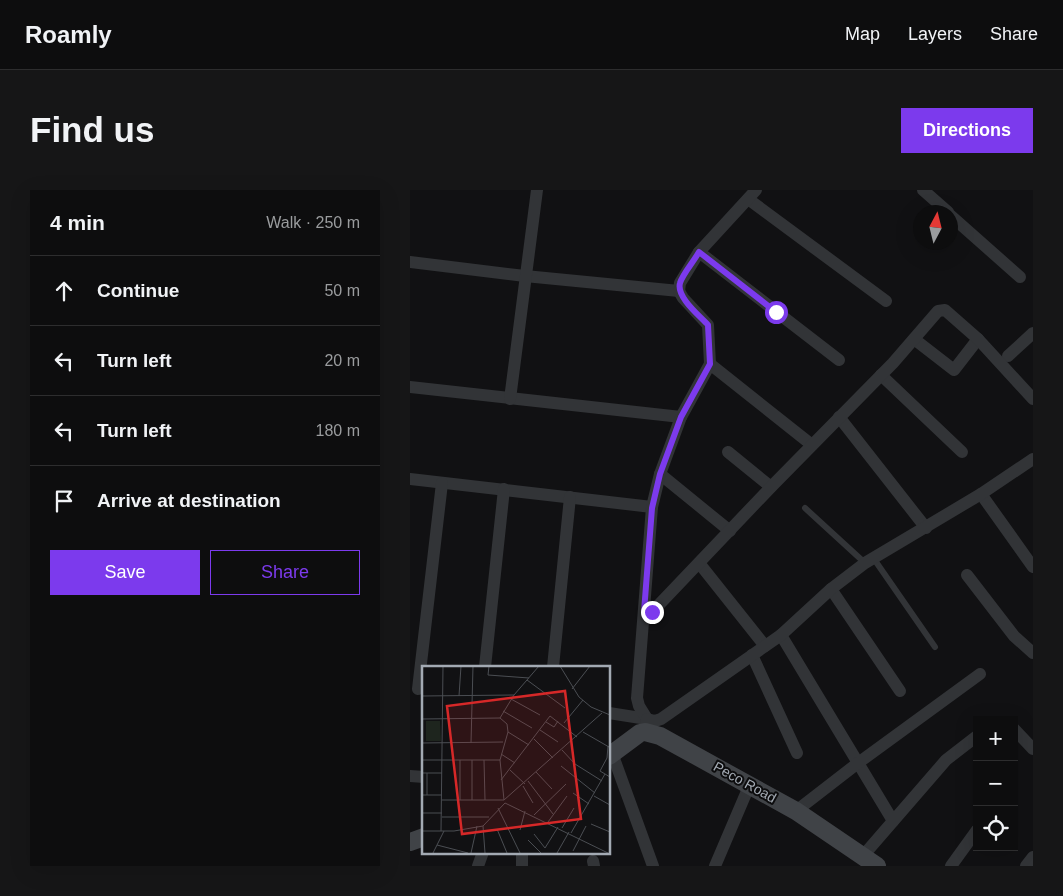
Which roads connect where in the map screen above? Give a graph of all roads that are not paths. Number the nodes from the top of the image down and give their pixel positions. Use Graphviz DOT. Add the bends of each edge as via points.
graph roads {
  1 [pos="537,190"];
  2 [pos="923,190"];
  3 [pos="752,194"];
  4 [pos="939,205"];
  5 [pos="958,222"];
  6 [pos="699,252"];
  7 [pos="410,262"];
  8 [pos="525,276"];
  9 [pos="1020,277"];
  10 [pos="680,291"];
  11 [pos="886,301"];
  12 [pos="1033,333"];
  13 [pos="914,339"];
  14 [pos="978,339"];
  15 [pos="1008,356"];
  16 [pos="838,360"];
  17 [pos="710,364"];
  18 [pos="880,375"];
  19 [pos="410,387"];
  20 [pos="510,399"];
  21 [pos="1033,399"];
  22 [pos="681,417"];
  23 [pos="839,417"];
  24 [pos="812,445"];
  25 [pos="728,452"];
  26 [pos="962,452"];
  27 [pos="1033,459"];
  28 [pos="660,474"];
  29 [pos="410,479"];
  30 [pos="442,483"];
  31 [pos="771,487"];
  32 [pos="504,489"];
  33 [pos="981,494"];
  34 [pos="570,497"];
  35 [pos="652,508"];
  36 [pos="805,508"];
  37 [pos="926,528"];
  38 [pos="730,531"];
  39 [pos="870,561"];
  40 [pos="699,562"];
  41 [pos="1033,566"];
  42 [pos="967,575"];
  43 [pos="831,589"];
  44 [pos="644,612"];
  45 [pos="781,635"];
  46 [pos="765,646"];
  47 [pos="935,647"];
  48 [pos="1033,653"];
  49 [pos="752,655"];
  50 [pos="485,666"];
  51 [pos="553,666"];
  52 [pos="980,674"];
  53 [pos="417,689"];
  54 [pos="900,691"];
  55 [pos="610,712"];
  56 [pos="646,725"];
  57 [pos="1018,733"];
  58 [pos="973,739"];
  59 [pos="1033,748"];
  60 [pos="797,753"];
  61 [pos="610,755"];
  62 [pos="858,762"];
  63 [pos="750,784"];
  64 [pos="796,811"];
  65 [pos="893,821"];
  66 [pos="973,836"];
  67 [pos="483,854"];
  68 [pos="1033,857"];
  69 [pos="870,861"];
  70 [pos="478,866"];
  71 [pos="653,866"];
  72 [pos="715,866"];
  73 [pos="951,866"];
  74 [pos="1026,866"];
  1 -- 8 [label="street"];
  2 -- 4 [label="street"];
  3 -- 6 [label="street"];
  3 -- 11 [label="street"];
  5 -- 9 [label="street"];
  6 -- 10 [label="street" via="680,283"];
  6 -- 16 [label="street"];
  7 -- 8 [label="street"];
  8 -- 10 [label="street"];
  8 -- 20 [label="street"];
  10 -- 17 [label="street" via="708,325"];
  12 -- 15 [label="street"];
  13 -- 14 [label="street" via="941,310"];
  13 -- 14 [label="street" via="954,370"];
  13 -- 18 [label="street"];
  14 -- 21 [label="street"];
  17 -- 22 [label="street"];
  17 -- 24 [label="street"];
  18 -- 23 [label="street"];
  18 -- 26 [label="street"];
  19 -- 20 [label="street"];
  20 -- 22 [label="street"];
  22 -- 28 [label="street"];
  23 -- 24 [label="street"];
  23 -- 37 [label="street"];
  24 -- 31 [label="street"];
  25 -- 31 [label="street"];
  27 -- 33 [label="street"];
  28 -- 35 [label="street"];
  28 -- 38 [label="street"];
  29 -- 30 [label="street"];
  30 -- 32 [label="street"];
  30 -- 53 [label="street"];
  31 -- 38 [label="street"];
  32 -- 34 [label="street"];
  32 -- 50 [label="street"];
  33 -- 37 [label="street"];
  33 -- 41 [label="street"];
  34 -- 35 [label="street"];
  34 -- 51 [label="street"];
  35 -- 44 [label="street"];
  36 -- 39 [label="lane"];
  37 -- 39 [label="street"];
  38 -- 40 [label="street"];
  39 -- 43 [label="street"];
  39 -- 47 [label="lane"];
  40 -- 44 [label="street" via="652,612"];
  40 -- 46 [label="street"];
  42 -- 48 [label="street" via="1014,636"];
  43 -- 45 [label="street"];
  43 -- 54 [label="street"];
  44 -- 56 [label="street" via="637,698"];
  45 -- 46 [label="street"];
  45 -- 62 [label="street"];
  46 -- 49 [label="street"];
  49 -- 56 [label="street" via="661,719"];
  49 -- 60 [label="street"];
  52 -- 62 [label="street"];
  55 -- 56 [label="street"];
  56 -- 61 [label="street"];
  56 -- 63 [label="street, Peco Road" via="660,736"];
  57 -- 59 [label="street"];
  58 -- 65 [label="street" via="946,760"];
  61 -- 71 [label="street"];
  62 -- 64 [label="street"];
  62 -- 65 [label="street"];
  63 -- 64 [label="street, Peco Road"];
  63 -- 72 [label="street"];
  64 -- 69 [label="street, Peco Road"];
  65 -- 69 [label="street"];
  66 -- 73 [label="street"];
  67 -- 70 [label="street"];
  68 -- 74 [label="street"];
}
